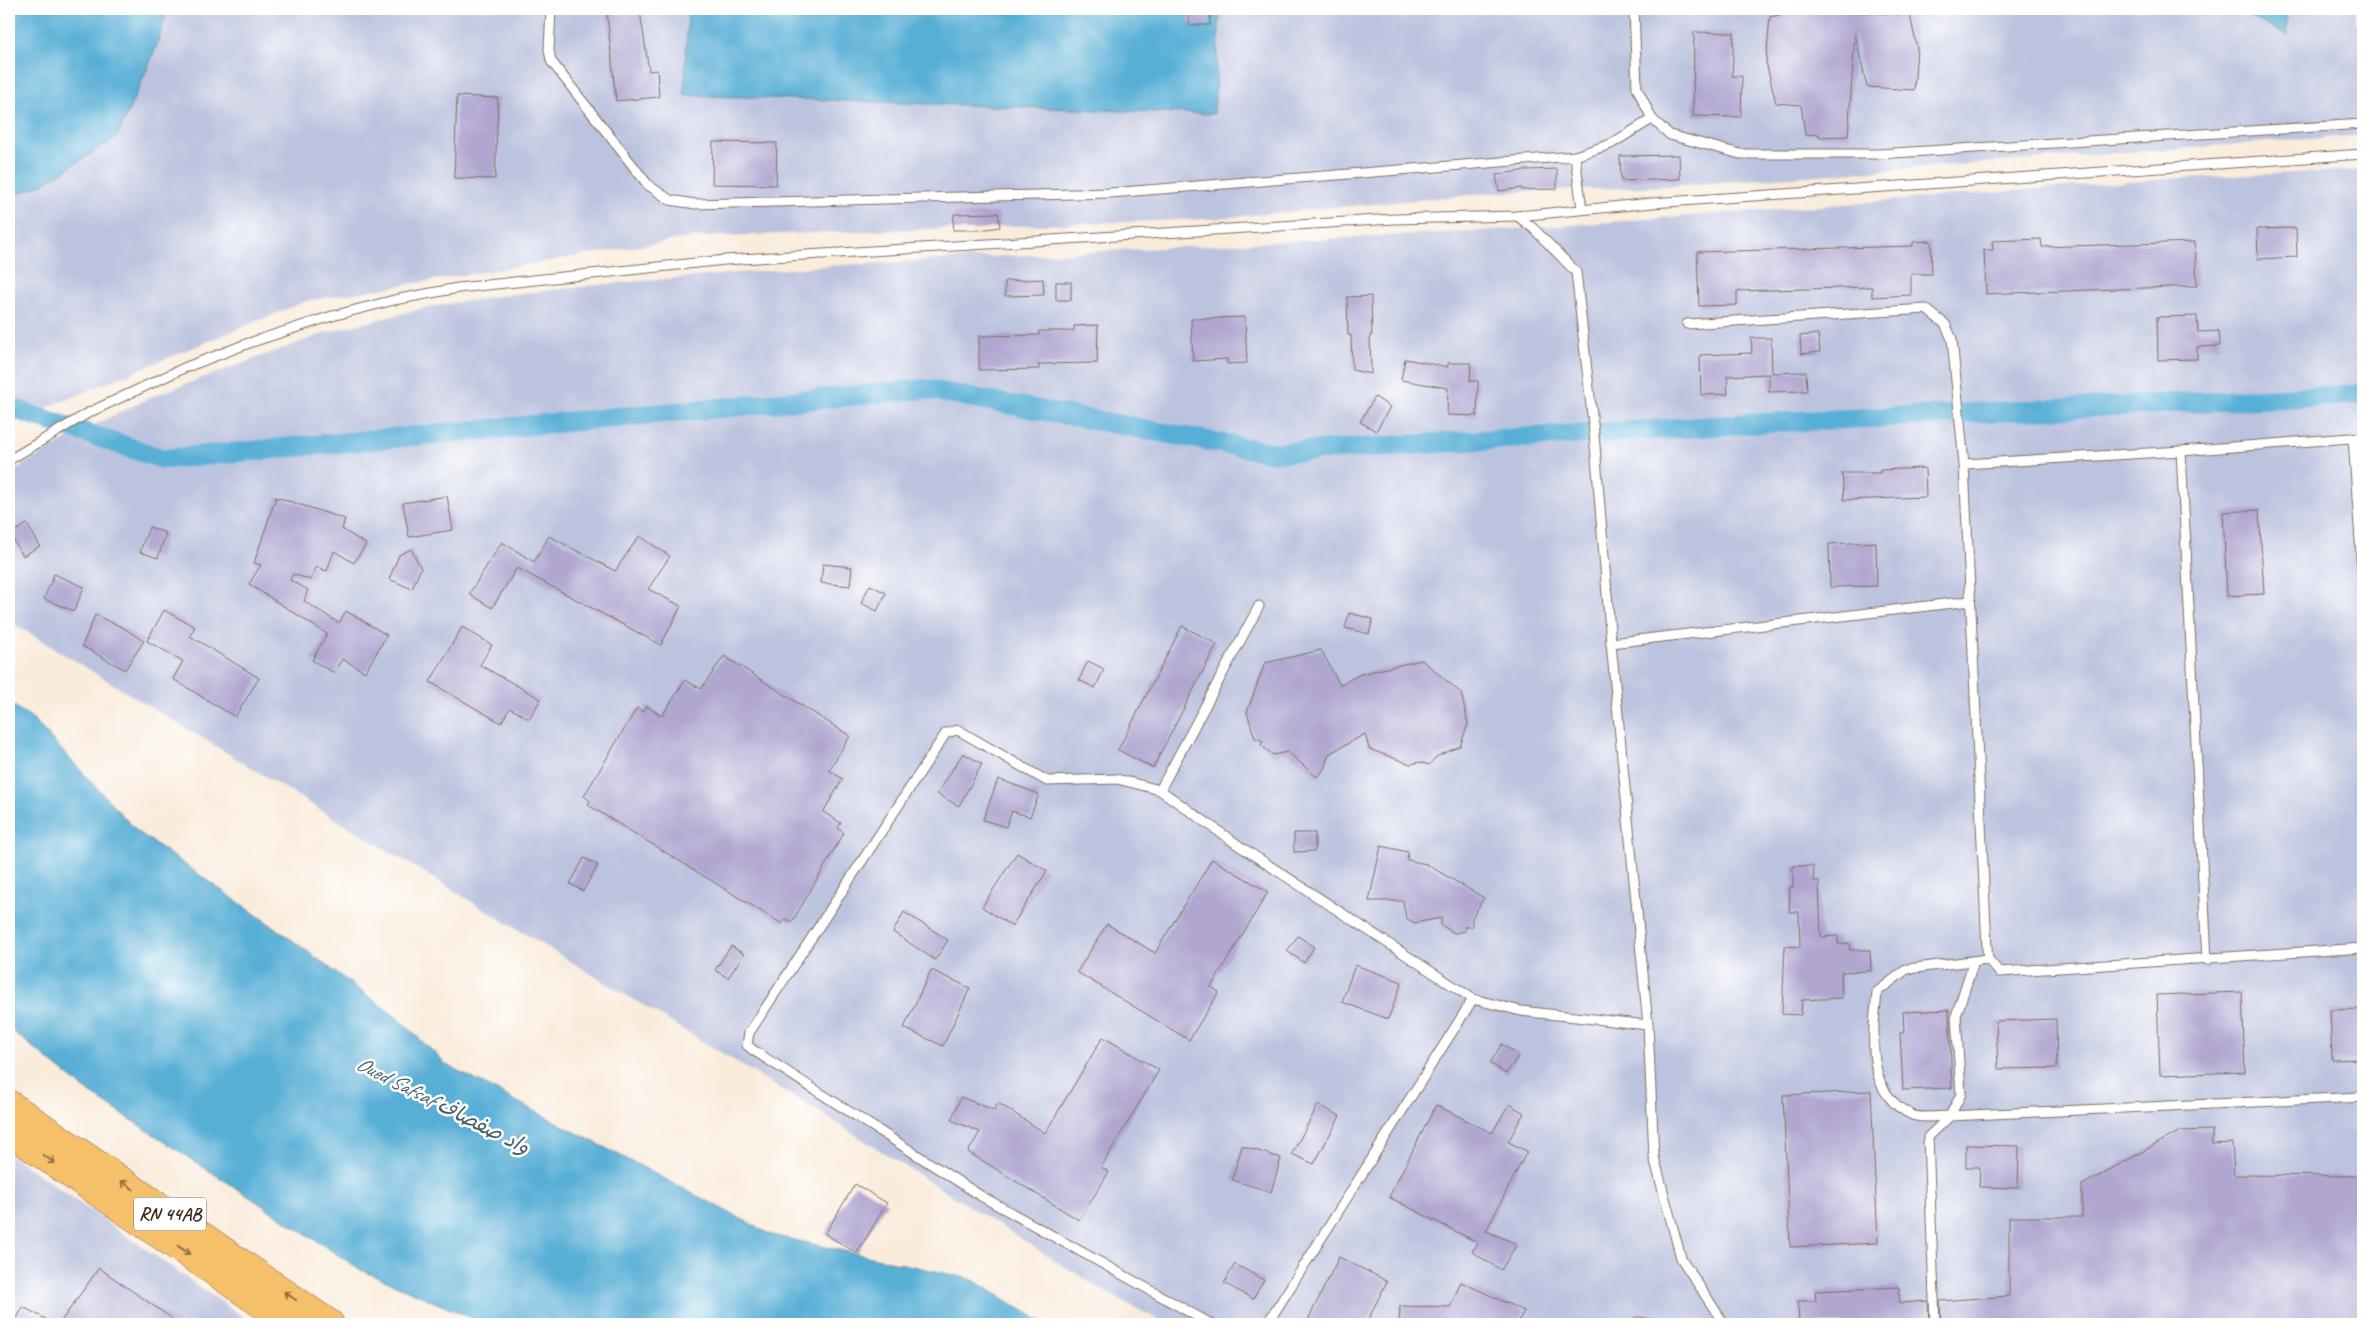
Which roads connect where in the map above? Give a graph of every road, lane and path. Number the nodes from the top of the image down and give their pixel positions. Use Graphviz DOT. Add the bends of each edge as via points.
graph roads {
  1 [pos="551,9"];
  2 [pos="1634,9"];
  3 [pos="1652,119"];
  4 [pos="2363,124"];
  5 [pos="2363,154"];
  6 [pos="1575,156"];
  7 [pos="1582,209"];
  8 [pos="1516,216"];
  9 [pos="1687,324"];
  10 [pos="2363,437"];
  11 [pos="2353,438"];
  12 [pos="2181,452"];
  13 [pos="9,460"];
  14 [pos="1964,464"];
  15 [pos="2363,584"];
  16 [pos="1970,601"];
  17 [pos="1259,606"];
  18 [pos="1611,643"];
  19 [pos="1160,790"];
  20 [pos="2363,948"];
  21 [pos="1988,960"];
  22 [pos="2207,960"];
  23 [pos="1974,961"];
  24 [pos="1473,999"];
  25 [pos="1648,1025"];
  26 [pos="2363,1097"];
  27 [pos="9,1104"];
  28 [pos="1950,1116"];
  29 [pos="9,1132"];
  30 [pos="291,1324"];
  31 [pos="330,1324"];
  32 [pos="1211,1324"];
  33 [pos="1266,1324"];
  34 [pos="1634,1324"];
  35 [pos="1652,1324"];
  36 [pos="1724,1324"];
  37 [pos="1934,1324"];
  1 -- 6 [label="lane" via="549,50 552,61 648,186 678,202 1110,193"];
  2 -- 3 [label="lane" via="1637,88"];
  3 -- 4 [label="lane" via="1670,135 1740,154 1878,154"];
  3 -- 6 [label="lane" via="1611,144"];
  5 -- 7 [label="lane"];
  6 -- 7 [label="lane"];
  7 -- 8 [label="lane"];
  8 -- 13 [label="lane" via="1394,218 725,260 458,288 332,316 184,368 104,405"];
  8 -- 18 [label="lane" via="1533,228 1576,272 1594,433"];
  9 -- 14 [label="lane" via="1926,309 1945,324 1952,339"];
  10 -- 11 [label="lane"];
  11 -- 12 [label="lane"];
  11 -- 15 [label="lane"];
  12 -- 14 [label="lane"];
  12 -- 22 [label="lane"];
  14 -- 16 [label="lane"];
  16 -- 18 [label="lane"];
  16 -- 21 [label="lane"];
  17 -- 19 [label="lane"];
  18 -- 25 [label="lane"];
  19 -- 24 [label="lane"];
  19 -- 32 [label="lane" via="1117,778 1047,781 958,730 946,733 749,1033 747,1044 981,1196"];
  20 -- 22 [label="lane"];
  21 -- 22 [label="lane" via="1999,972"];
  21 -- 23 [label="lane"];
  23 -- 28 [label="lane" via="1956,1016 1961,1094"];
  23 -- 28 [label="lane" via="1907,969 1877,992 1873,1038 1875,1069 1890,1100 1913,1116"];
  24 -- 25 [label="lane" via="1521,1011"];
  24 -- 33 [label="lane"];
  25 -- 36 [label="lane" via="1654,1157 1681,1258"];
  26 -- 28 [label="lane"];
  31 -- 27 [label="highway, RN 44AB, one-way"];
  28 -- 37 [label="lane" via="1928,1137"];
  29 -- 30 [label="highway, RN 44AB, one-way"];
  34 -- 35 [label="lane"];
}
